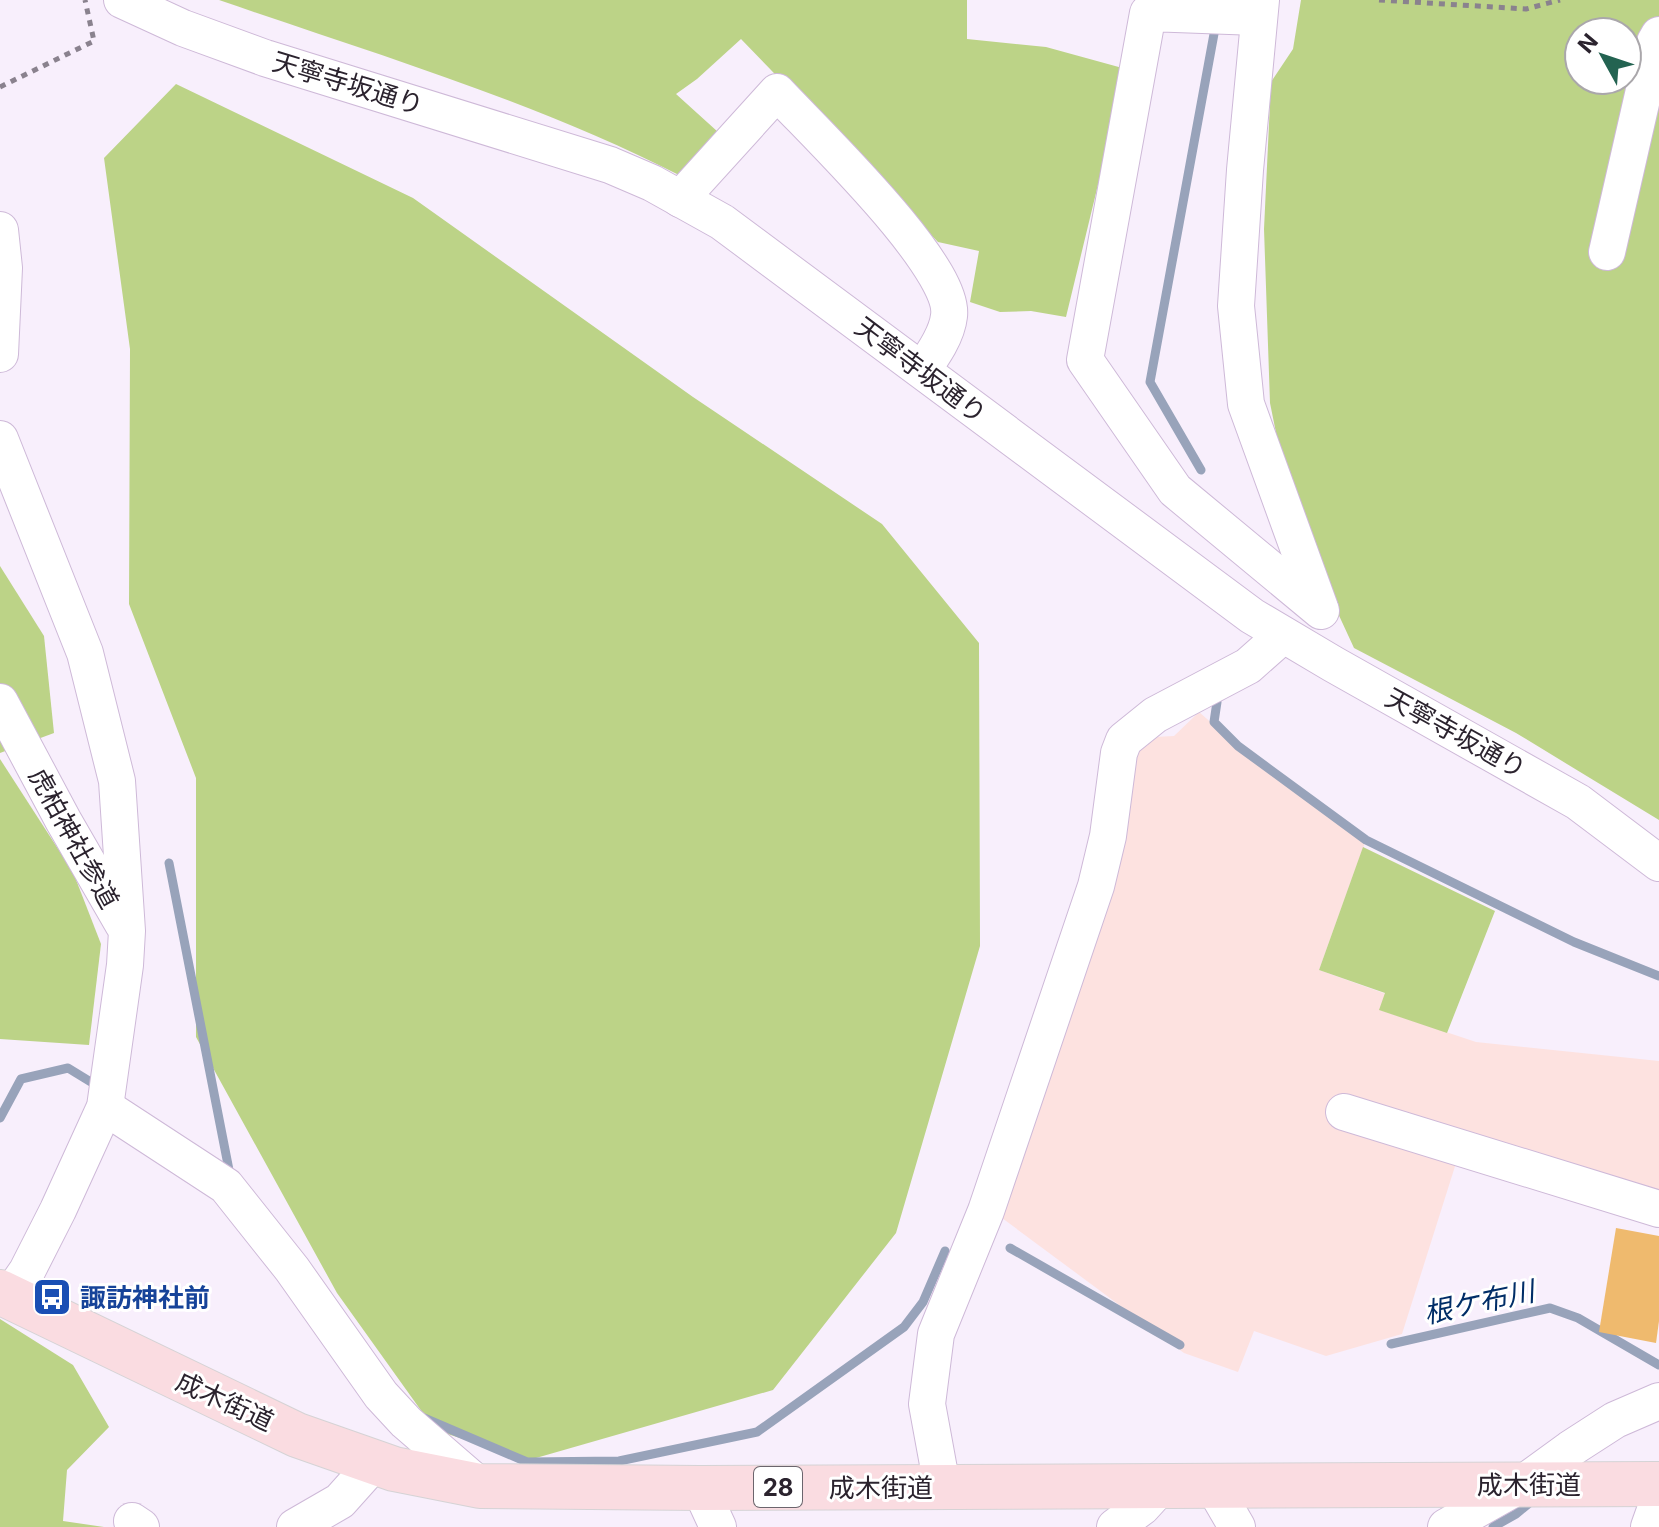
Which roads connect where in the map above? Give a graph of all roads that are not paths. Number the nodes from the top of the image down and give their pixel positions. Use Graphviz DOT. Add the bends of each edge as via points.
graph roads {
  1 [pos="122,0"];
  2 [pos="1237,11"];
  3 [pos="1659,35"];
  4 [pos="680,199"];
  5 [pos="0,230"];
  6 [pos="1607,252"];
  7 [pos="0,354"];
  8 [pos="922,370"];
  9 [pos="0,439"];
  10 [pos="1321,611"];
  11 [pos="1283,635"];
  12 [pos="1333,664"];
  13 [pos="0,702"];
  14 [pos="1659,863"];
  15 [pos="127,931"];
  16 [pos="105,1107"];
  17 [pos="1344,1112"];
  18 [pos="1659,1209"];
  19 [pos="5,1295"];
  20 [pos="1659,1401"];
  21 [pos="374,1463"];
  22 [pos="1163,1484"];
  23 [pos="1212,1484"];
  24 [pos="1524,1484"];
  25 [pos="1659,1484"];
  26 [pos="480,1486"];
  27 [pos="942,1486"];
  28 [pos="700,1488"];
  29 [pos="1659,1499"];
  30 [pos="295,1527"];
  31 [pos="718,1527"];
  32 [pos="1115,1527"];
  33 [pos="1237,1527"];
  34 [pos="1446,1527"];
  35 [pos="1649,1527"];
  1 -- 4 [label="street, 天寧寺坂通り" via="265,58 610,165"];
  2 -- 10 [label="street" via="1236,306 1246,404"];
  2 -- 10 [label="street" via="1148,13 1085,360 1175,490"];
  3 -- 6 [label="street"];
  4 -- 8 [label="street, 天寧寺坂通り" via="722,222"];
  4 -- 8 [label="street" via="777,92 933,267 950,314"];
  5 -- 7 [label="street"];
  8 -- 11 [label="street, 天寧寺坂通り"];
  9 -- 15 [label="street" via="85,653 117,781"];
  10 -- 12 [label="street"];
  11 -- 12 [label="street, 天寧寺坂通り"];
  11 -- 27 [label="street" via="1248,666 1155,715 1124,740 1096,886 986,1211 936,1334 927,1404"];
  12 -- 14 [label="street, 天寧寺坂通り" via="1578,802"];
  13 -- 15 [label="street, 虎柏神社参道"];
  15 -- 16 [label="street"];
  16 -- 19 [label="street" via="27,1271"];
  16 -- 26 [label="street" via="226,1186 381,1395"];
  17 -- 18 [label="street"];
  19 -- 21 [label="main road, 成木街道 / 28" via="297,1435"];
  20 -- 24 [label="street" via="1615,1420"];
  21 -- 26 [label="main road, 成木街道 / 28"];
  21 -- 30 [label="street" via="340,1501"];
  22 -- 23 [label="main road, 成木街道 / 28"];
  22 -- 27 [label="main road, 成木街道 / 28"];
  22 -- 32 [label="street"];
  23 -- 24 [label="main road, 成木街道 / 28"];
  23 -- 33 [label="street"];
  24 -- 25 [label="main road, 成木街道 / 28"];
  24 -- 34 [label="street"];
  26 -- 28 [label="main road, 成木街道 / 28"];
  27 -- 28 [label="main road, 成木街道 / 28"];
  28 -- 31 [label="street"];
  29 -- 35 [label="street"];
}
